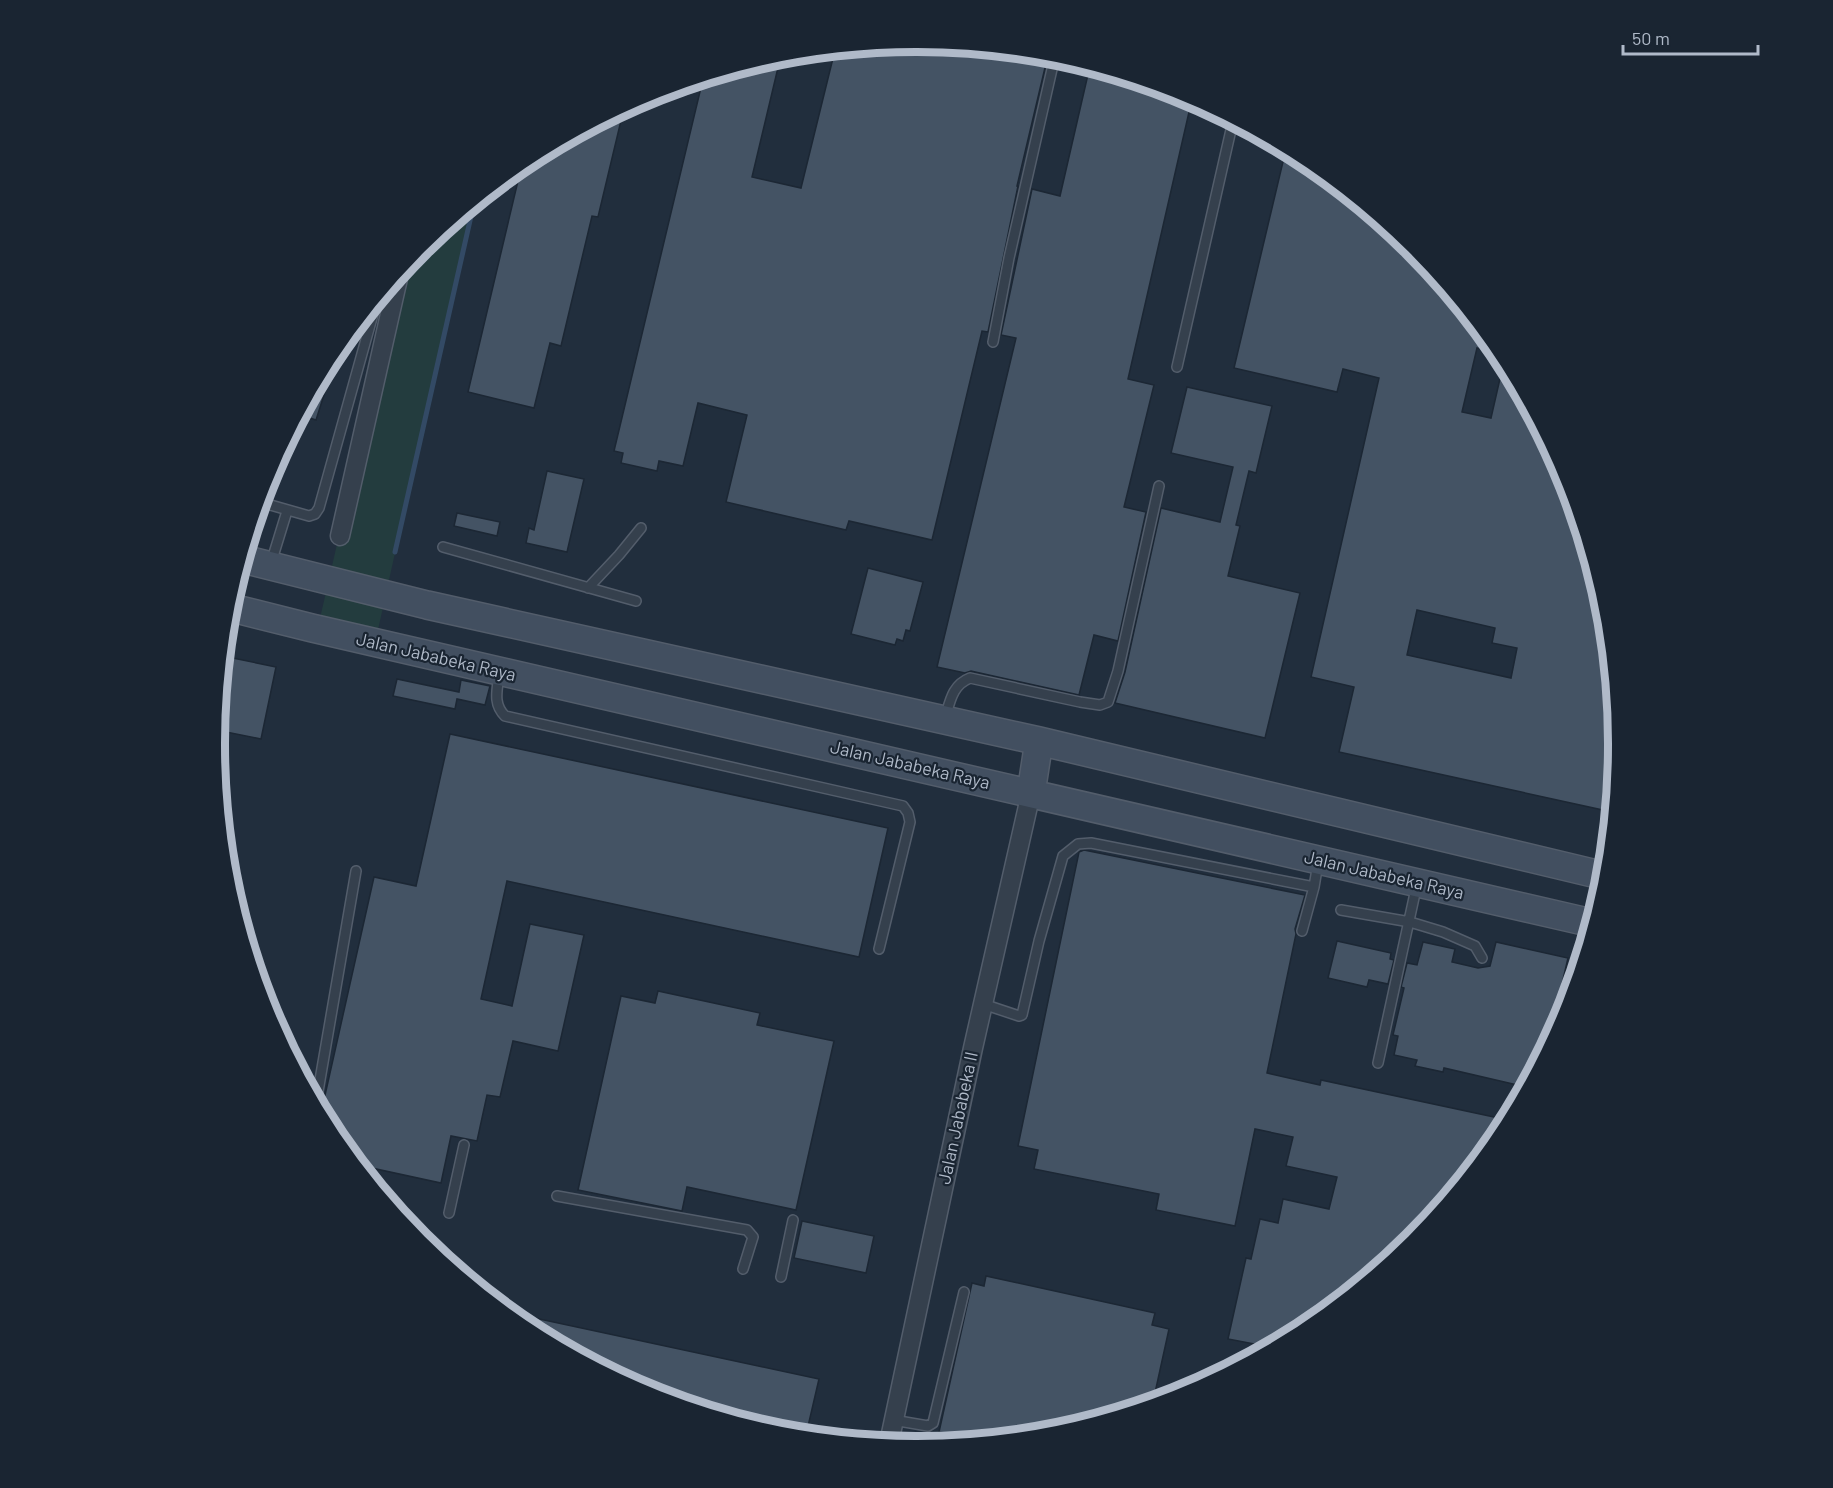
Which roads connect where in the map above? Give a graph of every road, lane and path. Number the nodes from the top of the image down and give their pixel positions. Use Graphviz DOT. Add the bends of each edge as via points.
graph roads {
  1 [pos="1053,66"];
  2 [pos="1231,129"];
  3 [pos="395,290"];
  4 [pos="372,318"];
  5 [pos="993,342"];
  6 [pos="1177,367"];
  7 [pos="1159,486"];
  8 [pos="268,505"];
  9 [pos="287,511"];
  10 [pos="641,528"];
  11 [pos="340,536"];
  12 [pos="443,547"];
  13 [pos="250,561"];
  14 [pos="270,566"];
  15 [pos="588,588"];
  16 [pos="636,601"];
  17 [pos="238,609"];
  18 [pos="500,671"];
  19 [pos="944,720"];
  20 [pos="1039,741"];
  21 [pos="1031,793"];
  22 [pos="1319,860"];
  23 [pos="356,871"];
  24 [pos="1596,874"];
  25 [pos="1417,882"];
  26 [pos="1314,887"];
  27 [pos="1341,910"];
  28 [pos="1584,921"];
  29 [pos="1410,922"];
  30 [pos="1302,931"];
  31 [pos="879,949"];
  32 [pos="1482,958"];
  33 [pos="983,1004"];
  34 [pos="1378,1063"];
  35 [pos="318,1090"];
  36 [pos="464,1145"];
  37 [pos="557,1196"];
  38 [pos="449,1213"];
  39 [pos="793,1220"];
  40 [pos="743,1269"];
  41 [pos="781,1277"];
  42 [pos="964,1292"];
  43 [pos="893,1420"];
  44 [pos="890,1435"];
  1 -- 5 [label="lane"];
  2 -- 6 [label="lane"];
  3 -- 11 [label="street"];
  4 -- 9 [label="lane" via="319,508 309,516"];
  7 -- 19 [label="lane" via="1108,702 1080,702 970,678 954,690"];
  8 -- 9 [label="lane"];
  9 -- 14 [label="lane"];
  10 -- 15 [label="lane"];
  12 -- 15 [label="lane"];
  13 -- 14 [label="main road"];
  14 -- 19 [label="main road" via="427,605"];
  15 -- 16 [label="lane"];
  17 -- 18 [label="main road, Jalan Jababeka Raya"];
  18 -- 21 [label="main road, Jalan Jababeka Raya"];
  18 -- 31 [label="lane" via="496,699 505,716 903,806 910,822"];
  19 -- 20 [label="main road"];
  20 -- 21 [label="main road"];
  20 -- 24 [label="main road"];
  21 -- 22 [label="main road, Jalan Jababeka Raya"];
  21 -- 33 [label="street, Jalan Jababeka II"];
  22 -- 25 [label="main road, Jalan Jababeka Raya"];
  22 -- 26 [label="lane"];
  23 -- 35 [label="lane"];
  25 -- 28 [label="main road, Jalan Jababeka Raya"];
  25 -- 29 [label="lane"];
  26 -- 30 [label="lane"];
  26 -- 33 [label="lane" via="1091,843 1078,844 1063,856 1022,1016"];
  27 -- 29 [label="lane"];
  29 -- 32 [label="lane" via="1475,946"];
  29 -- 34 [label="lane"];
  33 -- 43 [label="street, Jalan Jababeka II"];
  36 -- 38 [label="lane"];
  37 -- 40 [label="lane" via="747,1230 753,1237"];
  39 -- 41 [label="lane"];
  42 -- 43 [label="lane" via="933,1423 928,1426"];
  43 -- 44 [label="street, Jalan Jababeka II"];
}
